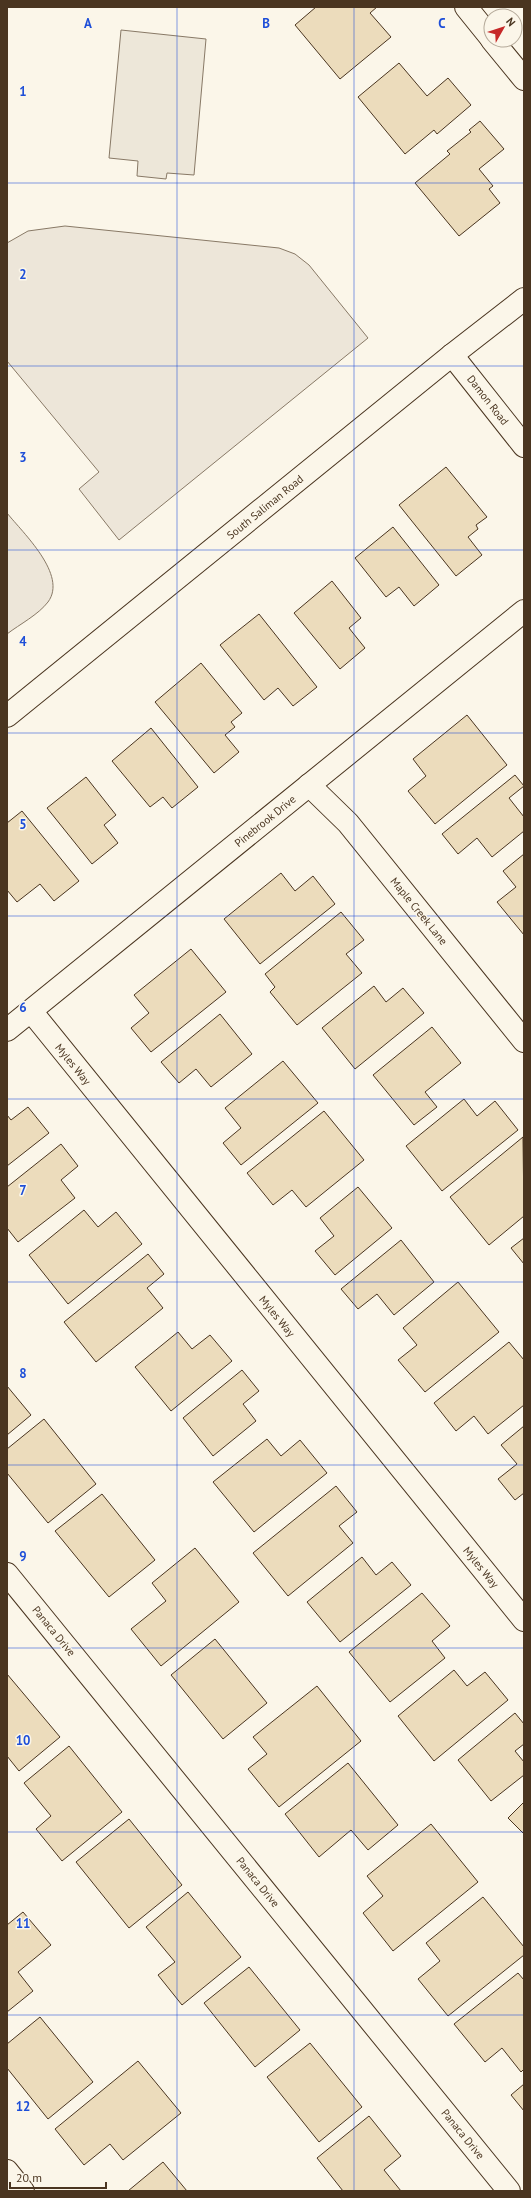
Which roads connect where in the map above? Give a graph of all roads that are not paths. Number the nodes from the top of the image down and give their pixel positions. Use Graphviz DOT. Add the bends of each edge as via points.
graph roads {
  1 [pos="466,7"];
  2 [pos="483,28"];
  3 [pos="499,48"];
  4 [pos="524,79"];
  5 [pos="524,299"];
  6 [pos="452,355"];
  7 [pos="524,446"];
  8 [pos="524,611"];
  9 [pos="7,716"];
  10 [pos="309,785"];
  11 [pos="31,1011"];
  12 [pos="7,1030"];
  13 [pos="524,1041"];
  14 [pos="7,1574"];
  15 [pos="524,1620"];
  16 [pos="7,2171"];
  17 [pos="23,2191"];
  18 [pos="510,2191"];
  1 -- 2 [label="street"];
  3 -- 4 [label="street"];
  5 -- 6 [label="street, South Saliman Road"];
  6 -- 7 [label="street, Damon Road"];
  6 -- 9 [label="street, South Saliman Road"];
  8 -- 10 [label="street, Pinebrook Drive"];
  10 -- 11 [label="street, Pinebrook Drive"];
  10 -- 13 [label="street, Maple Creek Lane" via="348,823"];
  11 -- 12 [label="street, Pinebrook Drive"];
  11 -- 15 [label="street, Myles Way"];
  14 -- 18 [label="street, Panaca Drive"];
  16 -- 17 [label="street"];
}
